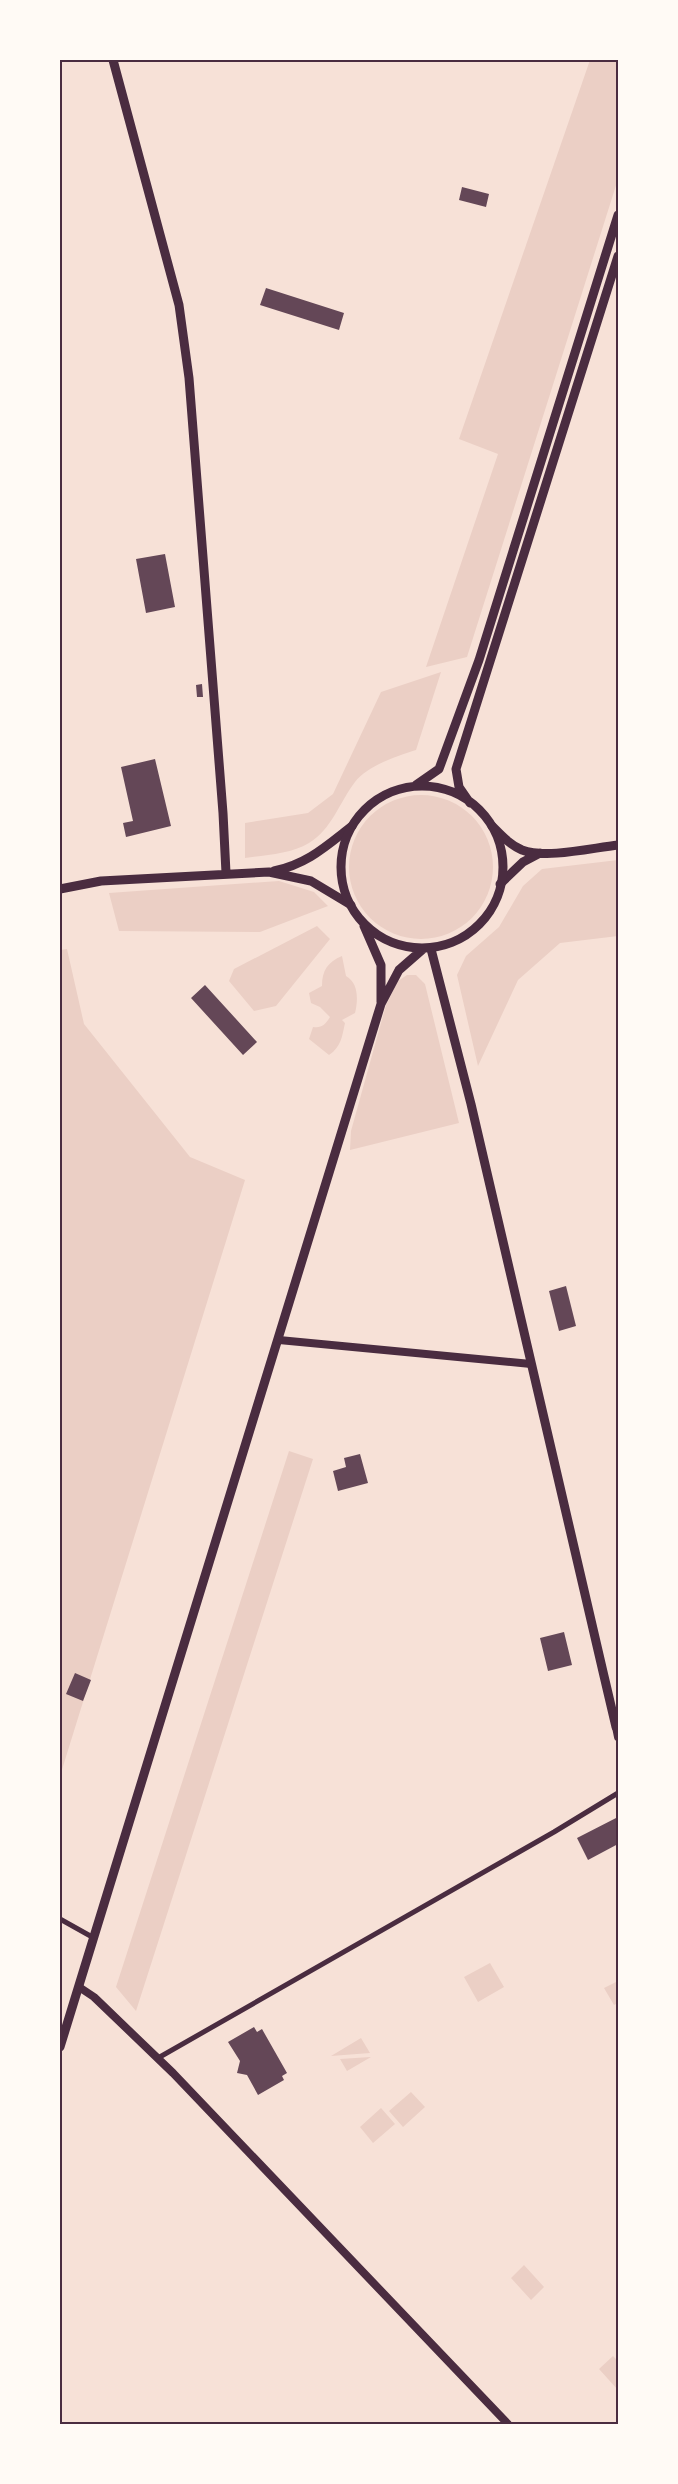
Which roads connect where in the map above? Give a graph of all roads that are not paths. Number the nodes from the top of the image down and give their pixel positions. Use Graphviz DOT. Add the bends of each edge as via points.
graph roads {
  1 [pos="113,60"];
  2 [pos="618,215"];
  3 [pos="618,256"];
  4 [pos="416,785"];
  5 [pos="470,803"];
  6 [pos="352,826"];
  7 [pos="492,826"];
  8 [pos="618,845"];
  9 [pos="540,853"];
  10 [pos="268,872"];
  11 [pos="226,873"];
  12 [pos="500,884"];
  13 [pos="60,889"];
  14 [pos="351,904"];
  15 [pos="362,922"];
  16 [pos="427,949"];
  17 [pos="381,1004"];
  18 [pos="279,1340"];
  19 [pos="531,1364"];
  20 [pos="617,1727"];
  21 [pos="618,1737"];
  22 [pos="618,1793"];
  23 [pos="60,1919"];
  24 [pos="94,1938"];
  25 [pos="78,1987"];
  26 [pos="60,2048"];
  27 [pos="158,2058"];
  28 [pos="508,2424"];
  1 -- 11 [label="main road" via="179,305 189,378"];
  2 -- 4 [label="main road" via="479,660 439,769"];
  3 -- 5 [label="main road" via="456,769 459,787"];
  4 -- 5 [label="main road" via="450,791"];
  4 -- 6 [label="main road" via="377,799"];
  5 -- 7 [label="main road"];
  6 -- 10 [label="main road" via="308,860"];
  6 -- 14 [label="main road" via="344,844 341,864 345,892"];
  7 -- 9 [label="main road" via="522,850"];
  7 -- 12 [label="main road" via="500,847"];
  8 -- 9 [label="main road"];
  9 -- 12 [label="main road" via="523,862"];
  10 -- 11 [label="main road"];
  10 -- 14 [label="main road" via="310,881"];
  11 -- 13 [label="main road" via="100,881"];
  12 -- 16 [label="main road" via="493,904 470,932 454,943"];
  14 -- 15 [label="main road"];
  15 -- 16 [label="main road" via="380,936 398,944"];
  15 -- 17 [label="main road" via="381,965"];
  16 -- 17 [label="main road" via="399,970"];
  16 -- 19 [label="main road" via="471,1104"];
  17 -- 18 [label="main road"];
  18 -- 19 [label="street"];
  18 -- 24 [label="main road"];
  19 -- 20 [label="main road"];
  20 -- 21 [label="street"];
  22 -- 27 [label="street"];
  23 -- 24 [label="street"];
  24 -- 25 [label="main road"];
  25 -- 26 [label="main road"];
  25 -- 27 [label="street" via="94,1997"];
  27 -- 28 [label="street"];
}
